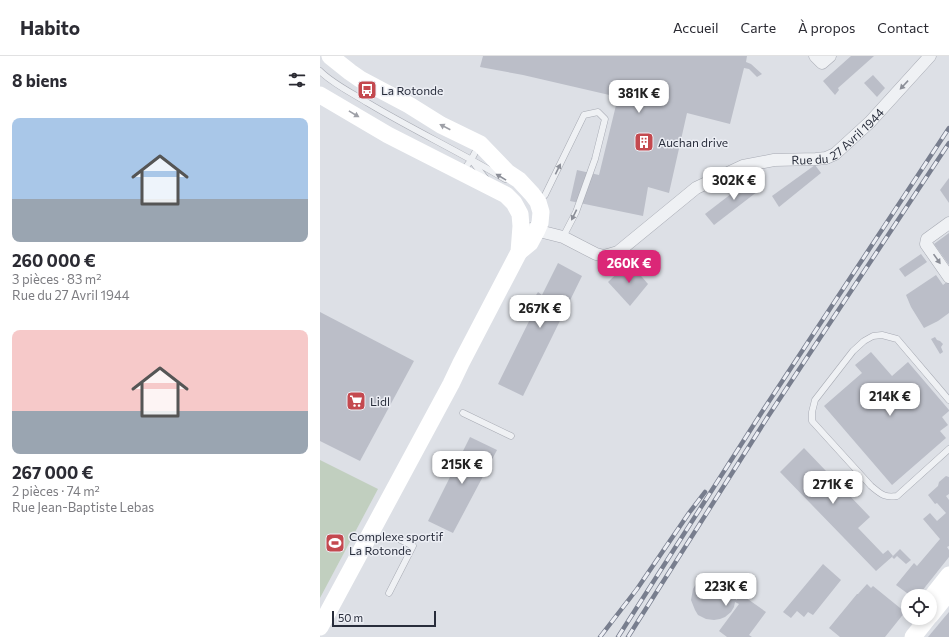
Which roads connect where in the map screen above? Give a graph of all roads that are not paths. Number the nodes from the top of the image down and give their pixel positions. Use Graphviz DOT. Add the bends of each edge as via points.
graph roads {
  1 [pos="330,56"];
  2 [pos="815,56"];
  3 [pos="830,56"];
  4 [pos="930,56"];
  5 [pos="320,70"];
  6 [pos="320,95"];
  7 [pos="480,144"];
  8 [pos="466,166"];
  9 [pos="512,185"];
  10 [pos="533,219"];
  11 [pos="949,223"];
  12 [pos="563,237"];
  13 [pos="949,277"];
  14 [pos="949,400"];
  15 [pos="463,413"];
  16 [pos="511,436"];
  17 [pos="949,449"];
  18 [pos="399,540"];
  19 [pos="949,575"];
  20 [pos="937,590"];
  21 [pos="949,592"];
  22 [pos="389,593"];
  23 [pos="937,607"];
  24 [pos="909,625"];
  25 [pos="922,625"];
  26 [pos="320,627"];
  27 [pos="900,637"];
  28 [pos="913,637"];
  7 -- 1 [label="street, one-way" via="360,79"];
  2 -- 3 [label="street" via="822,63"];
  4 -- 12 [label="street, Rue du 27 Avril 1944, one-way" via="870,122 826,158 774,160 743,166 696,188 614,254 596,254"];
  5 -- 8 [label="lane" via="332,81"];
  6 -- 8 [label="street, one-way" via="388,135"];
  7 -- 8 [label="lane"];
  7 -- 10 [label="street" via="532,194"];
  9 -- 8 [label="lane, one-way" via="507,180"];
  8 -- 10 [label="street" via="491,186 506,194 520,214"];
  10 -- 12 [label="street, Rue du 27 Avril 1944"];
  10 -- 12 [label="lane, one-way" via="584,115 598,112 605,119 595,159 576,212"];
  10 -- 26 [label="street" via="519,252 451,384"];
  11 -- 13 [label="street, one-way" via="927,239 926,244"];
  14 -- 17 [label="lane" via="897,339 882,335 873,336 864,340 853,351 815,400 812,421 872,486 890,497 897,496"];
  15 -- 16 [label="lane"];
  18 -- 22 [label="lane" via="413,546"];
  19 -- 20 [label="street"];
  21 -- 23 [label="street"];
  24 -- 27 [label="street"];
  25 -- 28 [label="street"];
}
